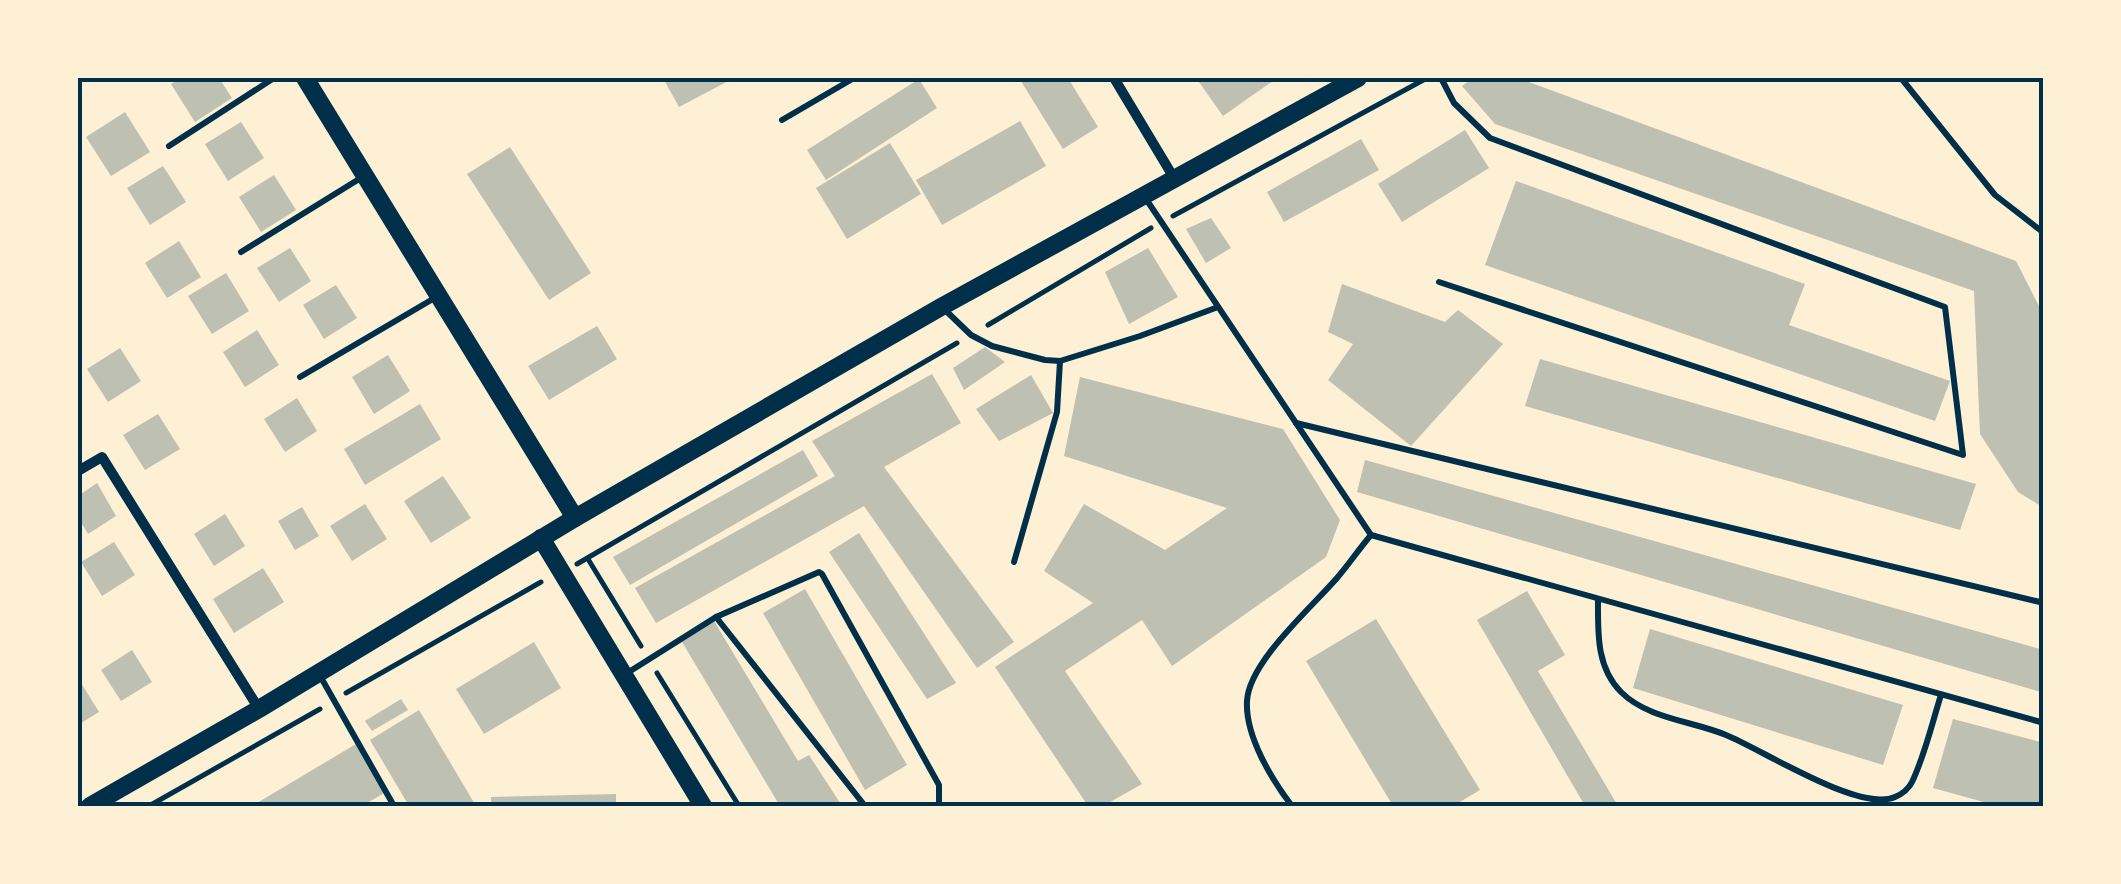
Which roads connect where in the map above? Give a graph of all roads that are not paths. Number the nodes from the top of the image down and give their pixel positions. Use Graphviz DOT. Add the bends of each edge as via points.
graph roads {
  1 [pos="274,78"];
  2 [pos="304,78"];
  3 [pos="854,78"];
  4 [pos="1114,78"];
  5 [pos="1358,78"];
  6 [pos="1441,78"];
  7 [pos="1901,78"];
  8 [pos="782,120"];
  9 [pos="169,146"];
  10 [pos="364,175"];
  11 [pos="1174,178"];
  12 [pos="1144,195"];
  13 [pos="2044,233"];
  14 [pos="240,252"];
  15 [pos="1438,282"];
  16 [pos="439,296"];
  17 [pos="941,306"];
  18 [pos="1218,307"];
  19 [pos="1060,361"];
  20 [pos="300,377"];
  21 [pos="1296,423"];
  22 [pos="78,472"];
  23 [pos="575,518"];
  24 [pos="1371,535"];
  25 [pos="540,538"];
  26 [pos="1014,562"];
  27 [pos="1598,599"];
  28 [pos="2044,604"];
  29 [pos="716,617"];
  30 [pos="318,673"];
  31 [pos="623,676"];
  32 [pos="1942,695"];
  33 [pos="259,709"];
  34 [pos="2044,724"];
  35 [pos="1893,802"];
  36 [pos="90,806"];
  37 [pos="394,806"];
  38 [pos="703,806"];
  39 [pos="864,806"];
  40 [pos="939,806"];
  41 [pos="1292,806"];
  1 -- 9 [label="lane"];
  2 -- 10 [label="street"];
  3 -- 8 [label="lane"];
  4 -- 11 [label="street"];
  5 -- 11 [label="street"];
  6 -- 15 [label="lane" via="1454,103 1490,138 1945,306 1963,456"];
  7 -- 13 [label="lane" via="1995,194"];
  10 -- 14 [label="lane"];
  10 -- 16 [label="street"];
  11 -- 12 [label="street"];
  12 -- 17 [label="street"];
  12 -- 18 [label="lane"];
  16 -- 20 [label="lane"];
  16 -- 23 [label="street"];
  17 -- 19 [label="lane" via="992,346"];
  17 -- 23 [label="street"];
  18 -- 19 [label="lane"];
  18 -- 21 [label="lane"];
  19 -- 26 [label="lane" via="1057,412"];
  21 -- 24 [label="lane"];
  21 -- 28 [label="lane"];
  22 -- 33 [label="street" via="102,457"];
  23 -- 25 [label="street"];
  24 -- 27 [label="lane"];
  24 -- 41 [label="lane" via="1251,680 1251,727 1263,763"];
  25 -- 30 [label="street"];
  25 -- 31 [label="street"];
  27 -- 32 [label="lane"];
  27 -- 35 [label="lane" via="1598,644 1606,668 1640,707 1728,736 1800,773"];
  29 -- 31 [label="lane"];
  29 -- 39 [label="lane"];
  29 -- 40 [label="lane" via="822,574 939,785"];
  30 -- 33 [label="street"];
  30 -- 37 [label="lane"];
  31 -- 38 [label="street"];
  32 -- 34 [label="lane"];
  32 -- 35 [label="lane" via="1910,786"];
  33 -- 36 [label="street"];
}
